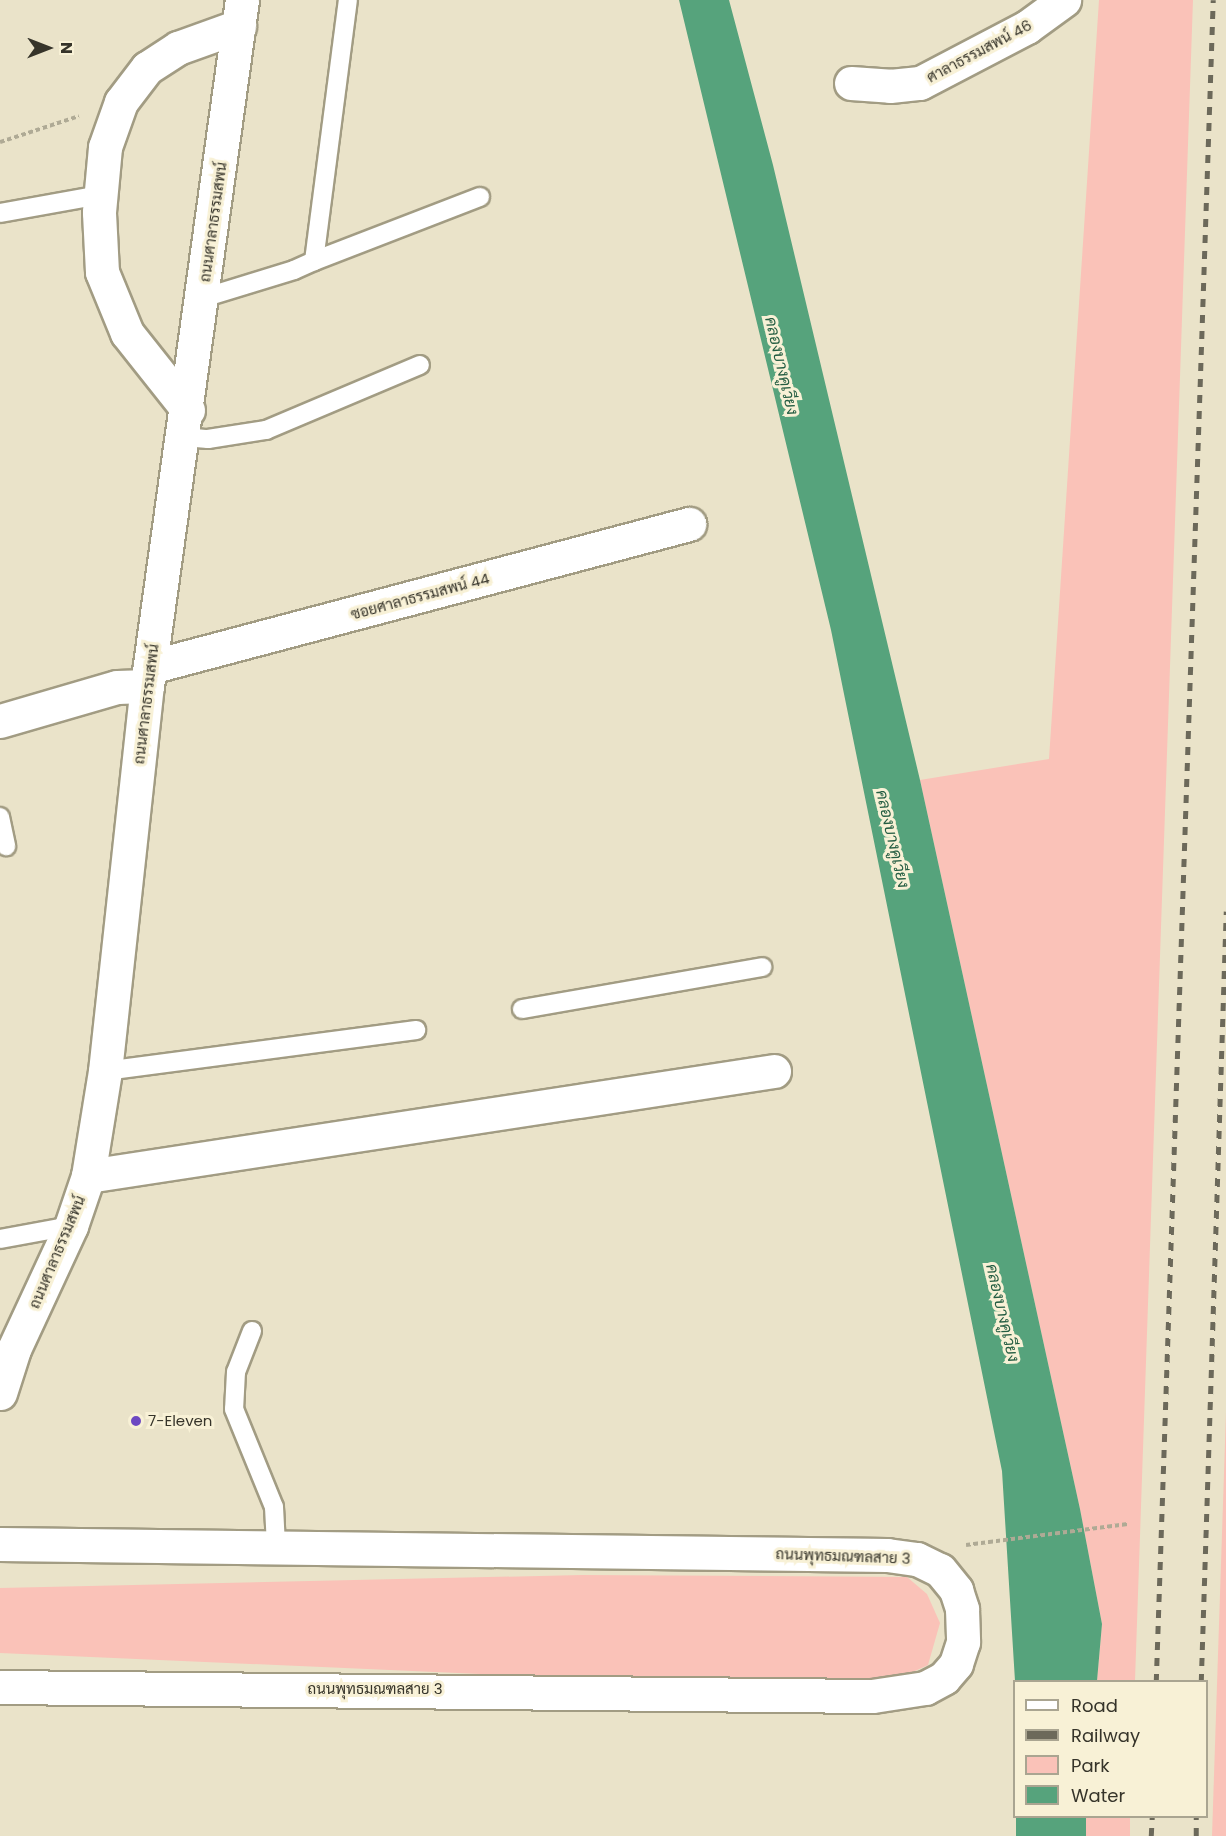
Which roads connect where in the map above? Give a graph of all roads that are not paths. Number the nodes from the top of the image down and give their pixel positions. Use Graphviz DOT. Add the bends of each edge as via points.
graph roads {
  1 [pos="348,0"];
  2 [pos="1064,0"];
  3 [pos="241,13"];
  4 [pos="851,83"];
  5 [pos="100,195"];
  6 [pos="480,197"];
  7 [pos="0,213"];
  8 [pos="314,261"];
  9 [pos="203,298"];
  10 [pos="420,365"];
  11 [pos="186,424"];
  12 [pos="690,524"];
  13 [pos="149,676"];
  14 [pos="0,721"];
  15 [pos="0,817"];
  16 [pos="6,846"];
  17 [pos="762,967"];
  18 [pos="522,1009"];
  19 [pos="416,1030"];
  20 [pos="105,1071"];
  21 [pos="774,1071"];
  22 [pos="88,1176"];
  23 [pos="71,1226"];
  24 [pos="0,1239"];
  25 [pos="252,1331"];
  26 [pos="0,1393"];
  27 [pos="0,1544"];
  28 [pos="276,1546"];
  29 [pos="0,1687"];
  1 -- 8 [label="lane"];
  2 -- 4 [label="street, ศาลาธรรมสพน์ 46" via="1027,27 920,83"];
  3 -- 5 [label="street" via="147,68 121,102 105,147"];
  3 -- 9 [label="street, ถนนศาลาธรรมสพน์"];
  5 -- 7 [label="lane"];
  5 -- 11 [label="street" via="102,272 127,333"];
  6 -- 8 [label="lane"];
  8 -- 9 [label="lane"];
  9 -- 11 [label="street, ถนนศาลาธรรมสพน์"];
  10 -- 11 [label="lane" via="266,430 208,439"];
  11 -- 13 [label="street, ถนนศาลาธรรมสพน์"];
  12 -- 13 [label="street, ซอยศาลาธรรมสพน์ 44"];
  13 -- 14 [label="street, ซอยศาลาธรรมสพน์ 44"];
  13 -- 20 [label="street, ถนนศาลาธรรมสพน์"];
  15 -- 16 [label="lane"];
  17 -- 18 [label="lane"];
  19 -- 20 [label="lane"];
  20 -- 22 [label="street, ถนนศาลาธรรมสพน์"];
  21 -- 22 [label="street"];
  22 -- 23 [label="street, ถนนศาลาธรรมสพน์"];
  23 -- 24 [label="lane"];
  23 -- 26 [label="street, ถนนศาลาธรรมสพน์" via="14,1349"];
  25 -- 28 [label="lane" via="236,1372 234,1409 274,1507"];
  27 -- 28 [label="street, ถนนพุทธมณฑลสาย 3"];
  28 -- 29 [label="street, ถนนพุทธมณฑลสาย 3" via="917,1559 940,1570 956,1590 962,1609 963,1642 956,1664 944,1678 925,1688 872,1696"];
}
